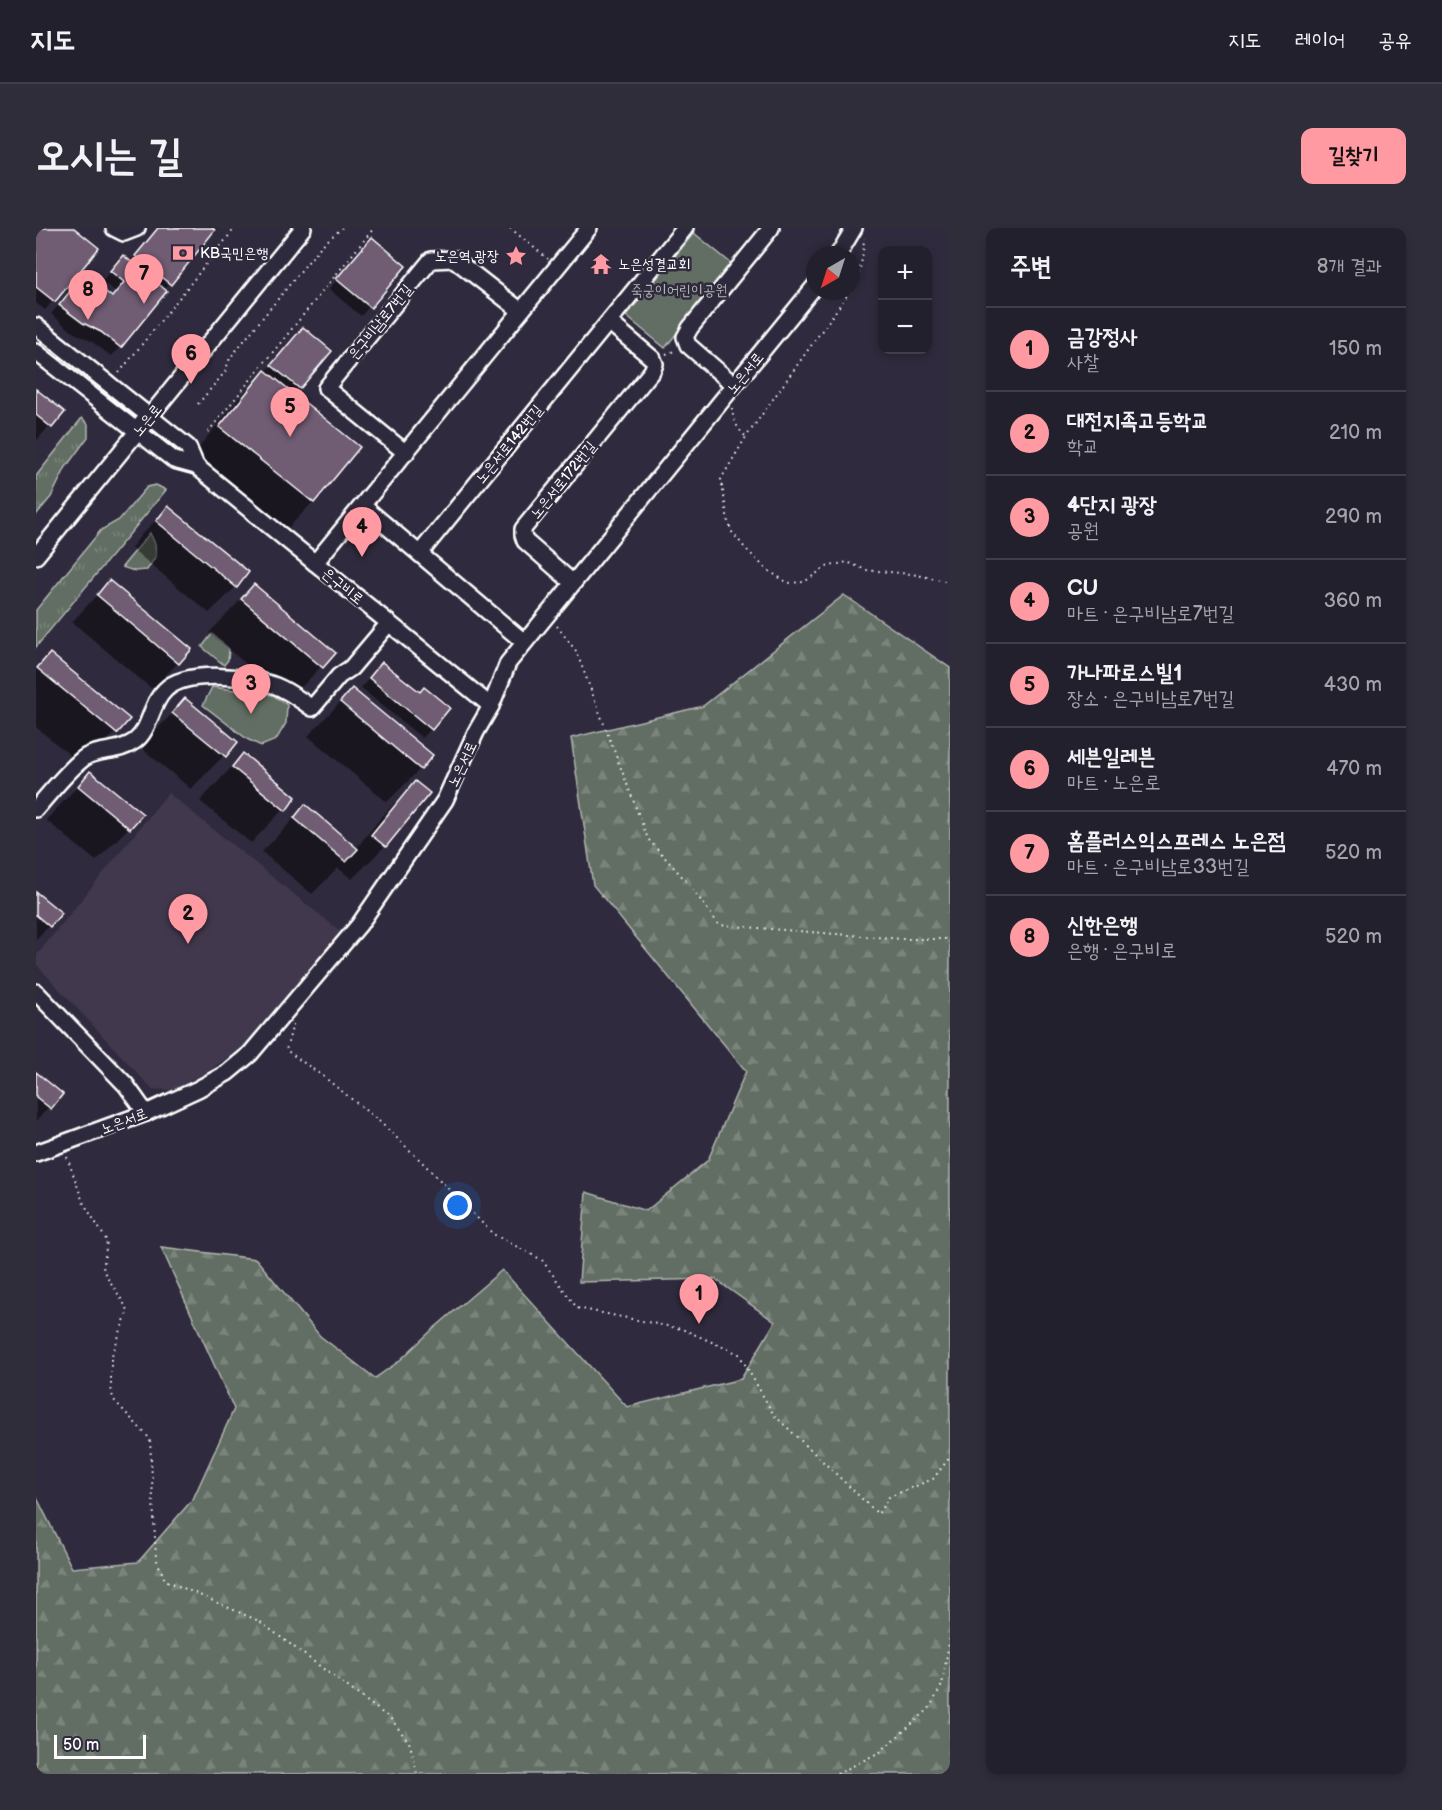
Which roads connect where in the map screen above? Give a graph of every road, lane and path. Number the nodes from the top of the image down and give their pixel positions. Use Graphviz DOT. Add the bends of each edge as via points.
graph roads {
  1 [pos="114,228"];
  2 [pos="136,228"];
  3 [pos="235,228"];
  4 [pos="303,228"];
  5 [pos="342,228"];
  6 [pos="374,228"];
  7 [pos="510,228"];
  8 [pos="589,228"];
  9 [pos="685,228"];
  10 [pos="771,228"];
  11 [pos="859,233"];
  12 [pos="847,246"];
  13 [pos="557,267"];
  14 [pos="860,270"];
  15 [pos="806,297"];
  16 [pos="843,300"];
  17 [pos="521,311"];
  18 [pos="609,322"];
  19 [pos="36,326"];
  20 [pos="687,341"];
  21 [pos="36,352"];
  22 [pos="653,365"];
  23 [pos="110,384"];
  24 [pos="730,390"];
  25 [pos="198,404"];
  26 [pos="150,416"];
  27 [pos="137,432"];
  28 [pos="208,432"];
  29 [pos="746,437"];
  30 [pos="406,453"];
  31 [pos="196,466"];
  32 [pos="363,506"];
  33 [pos="420,553"];
  34 [pos="36,556"];
  35 [pos="315,563"];
  36 [pos="950,582"];
  37 [pos="573,583"];
  38 [pos="546,616"];
  39 [pos="389,623"];
  40 [pos="524,642"];
  41 [pos="491,706"];
  42 [pos="36,809"];
  43 [pos="950,939"];
  44 [pos="36,992"];
  45 [pos="294,1022"];
  46 [pos="146,1113"];
  47 [pos="63,1143"];
  48 [pos="36,1153"];
  49 [pos="950,1457"];
  50 [pos="950,1637"];
  51 [pos="417,1774"];
  52 [pos="837,1774"];
  1 -- 2 [label="street" via="124,233"];
  3 -- 23 [label="path"];
  4 -- 26 [label="street, 노은로"];
  5 -- 25 [label="path" via="321,246 230,358 225,372"];
  6 -- 28 [label="path"];
  7 -- 13 [label="path"];
  8 -- 13 [label="street"];
  9 -- 18 [label="street, 노은서로142번길"];
  10 -- 20 [label="street" via="690,328"];
  11 -- 12 [label="street"];
  11 -- 14 [label="path" via="863,261"];
  13 -- 17 [label="street"];
  15 -- 24 [label="street, 노은서로"];
  16 -- 29 [label="path"];
  17 -- 30 [label="street"];
  17 -- 30 [label="street, 은구비남로7번길" via="454,259 431,260 333,379 326,388"];
  18 -- 22 [label="street"];
  18 -- 33 [label="street, 노은서로142번길"];
  19 -- 23 [label="street, 은구비로"];
  20 -- 22 [label="path"];
  20 -- 24 [label="street"];
  21 -- 27 [label="street, 은구비로"];
  22 -- 37 [label="street, 노은서로172번길" via="523,529 525,541"];
  23 -- 26 [label="street, 은구비로"];
  24 -- 29 [label="path" via="733,417"];
  24 -- 37 [label="street, 노은서로"];
  26 -- 27 [label="main road, 노은로"];
  26 -- 31 [label="street, 은구비로" via="188,447"];
  27 -- 31 [label="street, 은구비로" via="174,460"];
  27 -- 34 [label="street, 노은로"];
  29 -- 36 [label="path" via="721,478 732,532 766,569 788,583 804,582 826,567 847,562 866,570"];
  30 -- 32 [label="street"];
  31 -- 35 [label="street, 은구비로"];
  32 -- 33 [label="street"];
  32 -- 35 [label="street"];
  33 -- 40 [label="street"];
  35 -- 39 [label="street, 은구비로"];
  37 -- 38 [label="street, 노은서로"];
  38 -- 40 [label="street, 노은서로"];
  38 -- 43 [label="path" via="576,651 648,839 719,925"];
  39 -- 41 [label="street, 은구비로"];
  39 -- 42 [label="street" via="312,708 275,686 245,678 202,676 171,685 158,698 144,732 135,741 87,756"];
  40 -- 41 [label="street, 노은서로" via="508,663"];
  41 -- 46 [label="street, 노은서로" via="439,809 358,925 250,1054 208,1084"];
  44 -- 46 [label="street" via="126,1085"];
  45 -- 49 [label="path" via="286,1050 380,1122 493,1234 542,1260 577,1308 682,1329 739,1354 774,1415 878,1514 889,1497 933,1479"];
  46 -- 47 [label="street, 노은서로"];
  47 -- 48 [label="street, 노은서로"];
  47 -- 51 [label="path" via="83,1202 107,1241 103,1270 129,1310 111,1358 111,1387 113,1399 150,1439 156,1558 165,1580 259,1621 392,1720 410,1744"];
  50 -- 52 [label="path" via="942,1685 929,1709 880,1752"];
}
